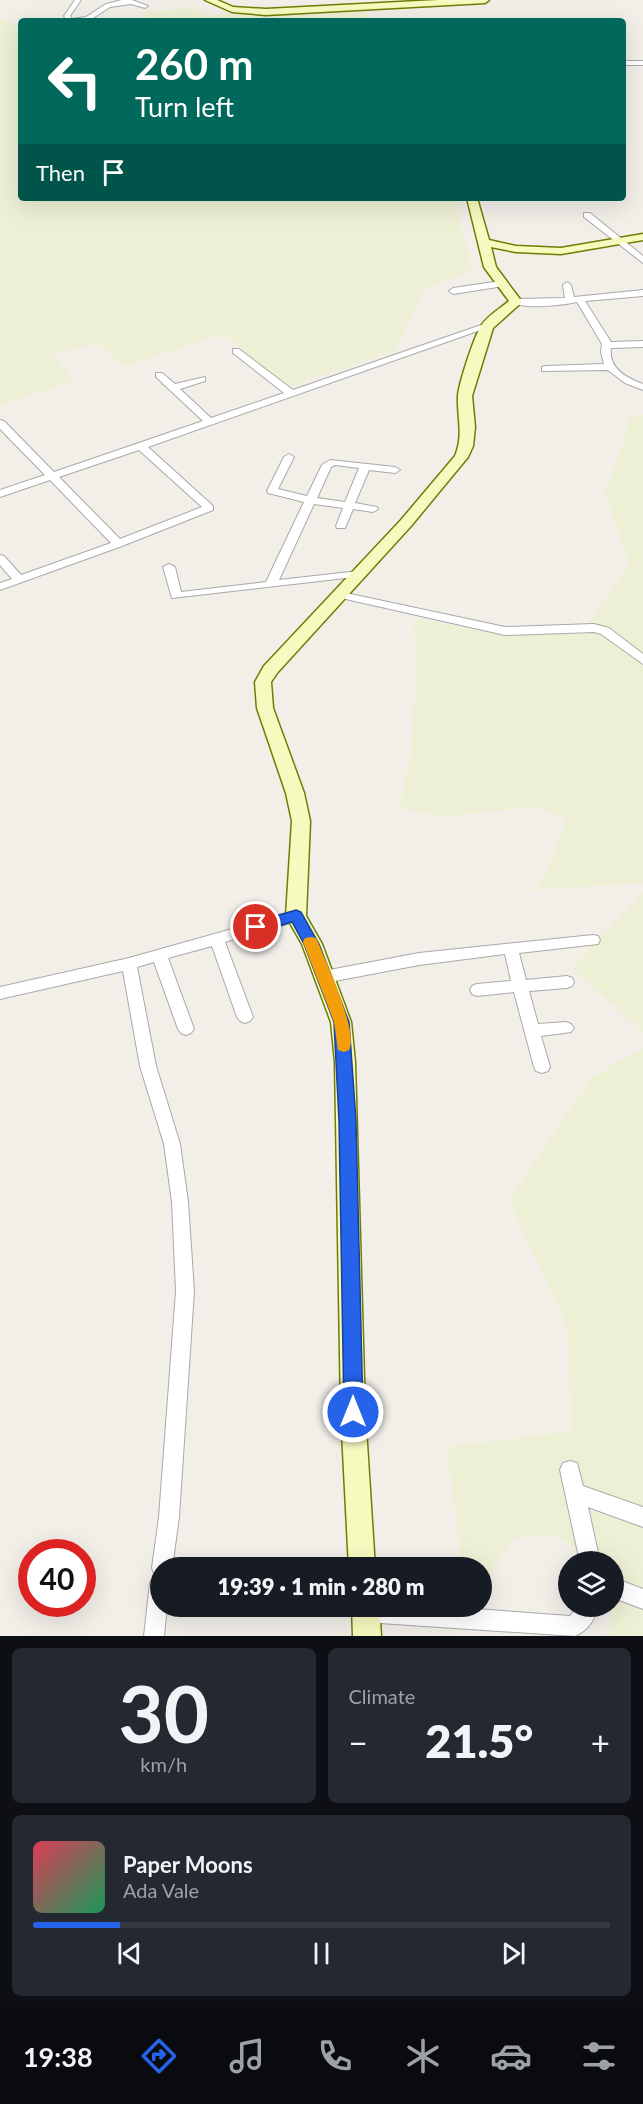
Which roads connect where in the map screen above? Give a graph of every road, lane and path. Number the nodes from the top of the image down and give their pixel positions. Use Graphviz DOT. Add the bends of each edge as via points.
graph roads {
  1 [pos="78,0"];
  2 [pos="209,0"];
  3 [pos="485,0"];
  4 [pos="128,1"];
  5 [pos="145,6"];
  6 [pos="327,9"];
  7 [pos="68,18"];
  8 [pos="89,18"];
  9 [pos="336,18"];
  10 [pos="626,63"];
  11 [pos="643,63"];
  12 [pos="473,201"];
  13 [pos="587,216"];
  14 [pos="643,237"];
  15 [pos="620,241"];
  16 [pos="482,242"];
  17 [pos="643,260"];
  18 [pos="501,284"];
  19 [pos="567,285"];
  20 [pos="453,291"];
  21 [pos="643,293"];
  22 [pos="575,300"];
  23 [pos="516,302"];
  24 [pos="487,326"];
  25 [pos="643,344"];
  26 [pos="608,345"];
  27 [pos="236,351"];
  28 [pos="610,367"];
  29 [pos="545,369"];
  30 [pos="159,375"];
  31 [pos="202,379"];
  32 [pos="643,387"];
  33 [pos="172,388"];
  34 [pos="292,394"];
  35 [pos="210,422"];
  36 [pos="0,423"];
  37 [pos="141,446"];
  38 [pos="289,457"];
  39 [pos="365,466"];
  40 [pos="395,470"];
  41 [pos="52,476"];
  42 [pos="0,494"];
  43 [pos="310,500"];
  44 [pos="349,506"];
  45 [pos="373,509"];
  46 [pos="341,526"];
  47 [pos="118,544"];
  48 [pos="0,558"];
  49 [pos="169,567"];
  50 [pos="359,574"];
  51 [pos="19,580"];
  52 [pos="271,584"];
  53 [pos="0,587"];
  54 [pos="341,595"];
  55 [pos="643,660"];
  56 [pos="296,916"];
  57 [pos="217,939"];
  58 [pos="593,940"];
  59 [pos="511,948"];
  60 [pos="159,955"];
  61 [pos="129,964"];
  62 [pos="324,977"];
  63 [pos="567,982"];
  64 [pos="520,986"];
  65 [pos="477,990"];
  66 [pos="0,993"];
  67 [pos="245,1017"];
  68 [pos="566,1028"];
  69 [pos="186,1029"];
  70 [pos="532,1031"];
  71 [pos="542,1067"];
  72 [pos="570,1470"];
  73 [pos="574,1493"];
  74 [pos="643,1517"];
  75 [pos="587,1551"];
  76 [pos="163,1557"];
  77 [pos="361,1557"];
  78 [pos="624,1592"];
  79 [pos="643,1599"];
  80 [pos="156,1617"];
  81 [pos="584,1617"];
  82 [pos="365,1618"];
  83 [pos="154,1636"];
  1 -- 7 [label="street"];
  2 -- 6 [label="street" via="232,9 253,11"];
  3 -- 6 [label="street"];
  4 -- 5 [label="street"];
  4 -- 8 [label="street" via="108,4"];
  6 -- 9 [label="street"];
  10 -- 11 [label="street"];
  12 -- 16 [label="street"];
  13 -- 15 [label="street"];
  14 -- 15 [label="street"];
  15 -- 16 [label="street" via="550,251"];
  15 -- 17 [label="street"];
  16 -- 18 [label="street" via="490,267"];
  18 -- 20 [label="street"];
  18 -- 23 [label="street"];
  19 -- 22 [label="street"];
  21 -- 22 [label="street"];
  22 -- 23 [label="street"];
  22 -- 26 [label="street"];
  23 -- 24 [label="street"];
  24 -- 34 [label="street"];
  24 -- 50 [label="street" via="465,396 468,427 461,457"];
  25 -- 26 [label="street"];
  26 -- 28 [label="street" via="605,354"];
  27 -- 34 [label="street"];
  28 -- 29 [label="street"];
  28 -- 32 [label="street"];
  30 -- 33 [label="street"];
  31 -- 33 [label="street"];
  33 -- 35 [label="street"];
  34 -- 35 [label="street"];
  35 -- 37 [label="street"];
  36 -- 41 [label="street"];
  37 -- 41 [label="street"];
  37 -- 47 [label="street" via="209,508"];
  38 -- 43 [label="street" via="271,489"];
  39 -- 40 [label="street"];
  39 -- 43 [label="street" via="334,462 327,465"];
  39 -- 44 [label="street"];
  41 -- 42 [label="street"];
  41 -- 47 [label="street"];
  43 -- 44 [label="street"];
  43 -- 52 [label="street"];
  44 -- 45 [label="street"];
  44 -- 46 [label="street"];
  47 -- 51 [label="street"];
  48 -- 51 [label="street"];
  49 -- 52 [label="street" via="178,601"];
  50 -- 52 [label="street"];
  50 -- 54 [label="street"];
  51 -- 53 [label="street"];
  54 -- 55 [label="street" via="506,631 594,628 605,631"];
  54 -- 56 [label="street" via="270,670 264,682 265,708 295,793 301,822"];
  56 -- 57 [label="street"];
  56 -- 62 [label="street"];
  57 -- 60 [label="street"];
  57 -- 67 [label="street"];
  58 -- 59 [label="street"];
  59 -- 62 [label="street" via="418,959"];
  59 -- 64 [label="street"];
  60 -- 61 [label="street"];
  60 -- 69 [label="street"];
  61 -- 66 [label="street"];
  61 -- 76 [label="street" via="148,1066 172,1144 184,1269"];
  62 -- 77 [label="street" via="341,1022 345,1062 353,1412"];
  63 -- 64 [label="street"];
  64 -- 65 [label="street"];
  64 -- 70 [label="street"];
  68 -- 70 [label="street"];
  70 -- 71 [label="street"];
  72 -- 73 [label="street"];
  73 -- 74 [label="street"];
  73 -- 75 [label="street"];
  78 -- 79 [label="street"];
  80 -- 83 [label="street"];
  81 -- 82 [label="street" via="574,1626"];
}
